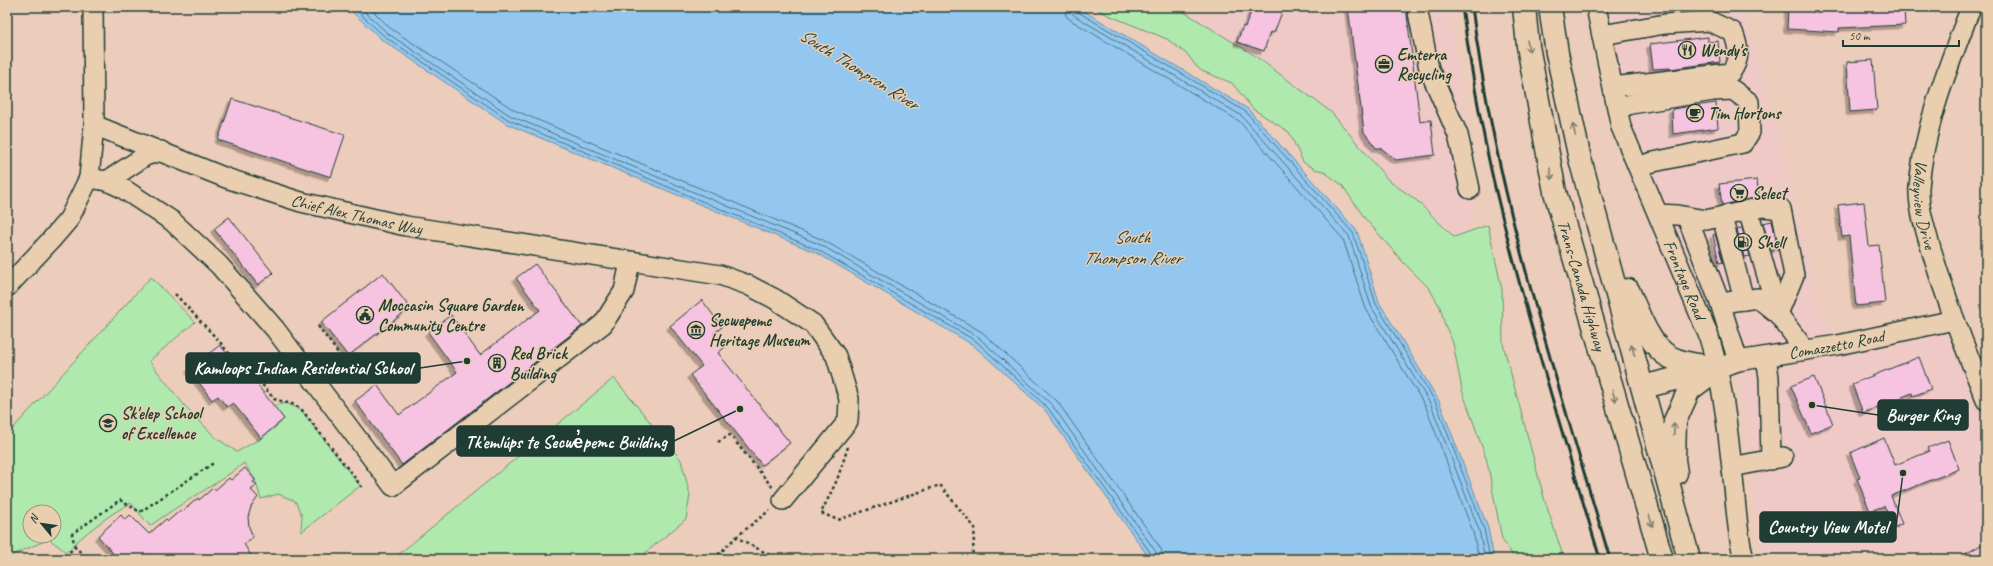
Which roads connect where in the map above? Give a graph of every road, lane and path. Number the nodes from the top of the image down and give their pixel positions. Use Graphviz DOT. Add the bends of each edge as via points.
graph roads {
  1 [pos="93,7"];
  2 [pos="1417,7"];
  3 [pos="1524,7"];
  4 [pos="1550,7"];
  5 [pos="1596,7"];
  6 [pos="1971,7"];
  7 [pos="1602,35"];
  8 [pos="1613,86"];
  9 [pos="1618,109"];
  10 [pos="94,125"];
  11 [pos="161,152"];
  12 [pos="1580,159"];
  13 [pos="1638,167"];
  14 [pos="89,178"];
  15 [pos="107,181"];
  16 [pos="1470,189"];
  17 [pos="1748,210"];
  18 [pos="1658,214"];
  19 [pos="1687,217"];
  20 [pos="1722,217"];
  21 [pos="630,262"];
  22 [pos="7,288"];
  23 [pos="174,294"];
  24 [pos="1744,300"];
  25 [pos="1720,303"];
  26 [pos="1778,314"];
  27 [pos="1954,320"];
  28 [pos="318,326"];
  29 [pos="1599,345"];
  30 [pos="1805,350"];
  31 [pos="1766,357"];
  32 [pos="347,365"];
  33 [pos="1728,365"];
  34 [pos="1643,387"];
  35 [pos="1986,400"];
  36 [pos="848,421"];
  37 [pos="718,442"];
  38 [pos="215,462"];
  39 [pos="1732,468"];
  40 [pos="362,487"];
  41 [pos="783,500"];
  42 [pos="736,537"];
  43 [pos="75,547"];
  44 [pos="1688,555"];
  45 [pos="66,556"];
  46 [pos="88,559"];
  47 [pos="714,559"];
  48 [pos="777,559"];
  49 [pos="972,559"];
  50 [pos="1662,559"];
  51 [pos="1744,559"];
  1 -- 10 [label="street"];
  2 -- 16 [label="street" via="1429,69 1458,135"];
  3 -- 29 [label="highway, Trans-Canada Highway, one-way" via="1528,46 1554,192"];
  12 -- 4 [label="highway, Trans-Canada Highway, one-way" via="1557,54"];
  5 -- 7 [label="street, Frontage Road"];
  6 -- 27 [label="street, Valleyview Drive" via="1926,139 1919,188 1924,225"];
  7 -- 8 [label="street, Frontage Road"];
  7 -- 8 [label="street" via="1665,24 1709,21 1733,32 1739,47 1738,64 1730,72"];
  8 -- 9 [label="street, Frontage Road"];
  9 -- 13 [label="street, Frontage Road" via="1622,127"];
  9 -- 13 [label="street" via="1631,104 1713,91 1733,90 1749,102 1750,132 1743,143"];
  10 -- 11 [label="street, Chief Alex Thomas Way"];
  10 -- 14 [label="street"];
  11 -- 15 [label="street" via="145,156"];
  11 -- 21 [label="street, Chief Alex Thomas Way" via="226,178 309,204 406,226"];
  12 -- 33 [label="highway" via="1619,268 1643,323 1658,349 1669,357 1683,362"];
  34 -- 12 [label="highway, Trans-Canada Highway, one-way"];
  13 -- 18 [label="street, Frontage Road"];
  14 -- 15 [label="street"];
  14 -- 22 [label="street" via="68,219"];
  15 -- 21 [label="street" via="172,221 219,265 275,329 393,486 603,324 624,291"];
  17 -- 20 [label="street"];
  17 -- 26 [label="street"];
  17 -- 26 [label="street" via="1763,207 1781,210 1794,275"];
  18 -- 19 [label="street"];
  18 -- 33 [label="street, Frontage Road" via="1708,334"];
  19 -- 20 [label="street" via="1706,220"];
  19 -- 25 [label="street"];
  20 -- 24 [label="street"];
  21 -- 36 [label="street, Chief Alex Thomas Way" via="720,275 748,285 775,299 813,324 836,356 849,399"];
  23 -- 40 [label="path" via="240,367 245,363 274,399 296,405 302,410"];
  24 -- 25 [label="street"];
  24 -- 26 [label="street" via="1758,298"];
  25 -- 33 [label="street"];
  26 -- 30 [label="street"];
  27 -- 30 [label="street, Comazzetto Road"];
  27 -- 35 [label="street, Valleyview Drive"];
  28 -- 32 [label="path"];
  29 -- 34 [label="highway"];
  29 -- 50 [label="highway, Trans-Canada Highway, one-way"];
  30 -- 31 [label="street, Comazzetto Road"];
  31 -- 33 [label="street, Comazzetto Road"];
  31 -- 39 [label="street" via="1777,459"];
  33 -- 34 [label="highway"];
  33 -- 39 [label="street, Frontage Road"];
  44 -- 33 [label="highway, one-way" via="1674,460 1675,422 1689,390"];
  34 -- 44 [label="highway, Trans-Canada Highway"];
  36 -- 41 [label="street"];
  36 -- 49 [label="path" via="848,451 821,513 838,520 940,485 975,528"];
  37 -- 41 [label="path" via="730,435"];
  38 -- 43 [label="path" via="140,512 120,500 72,534"];
  39 -- 51 [label="street, Frontage Road"];
  41 -- 42 [label="path"];
  42 -- 47 [label="path"];
  42 -- 48 [label="path"];
  43 -- 45 [label="path"];
  43 -- 46 [label="path"];
}
